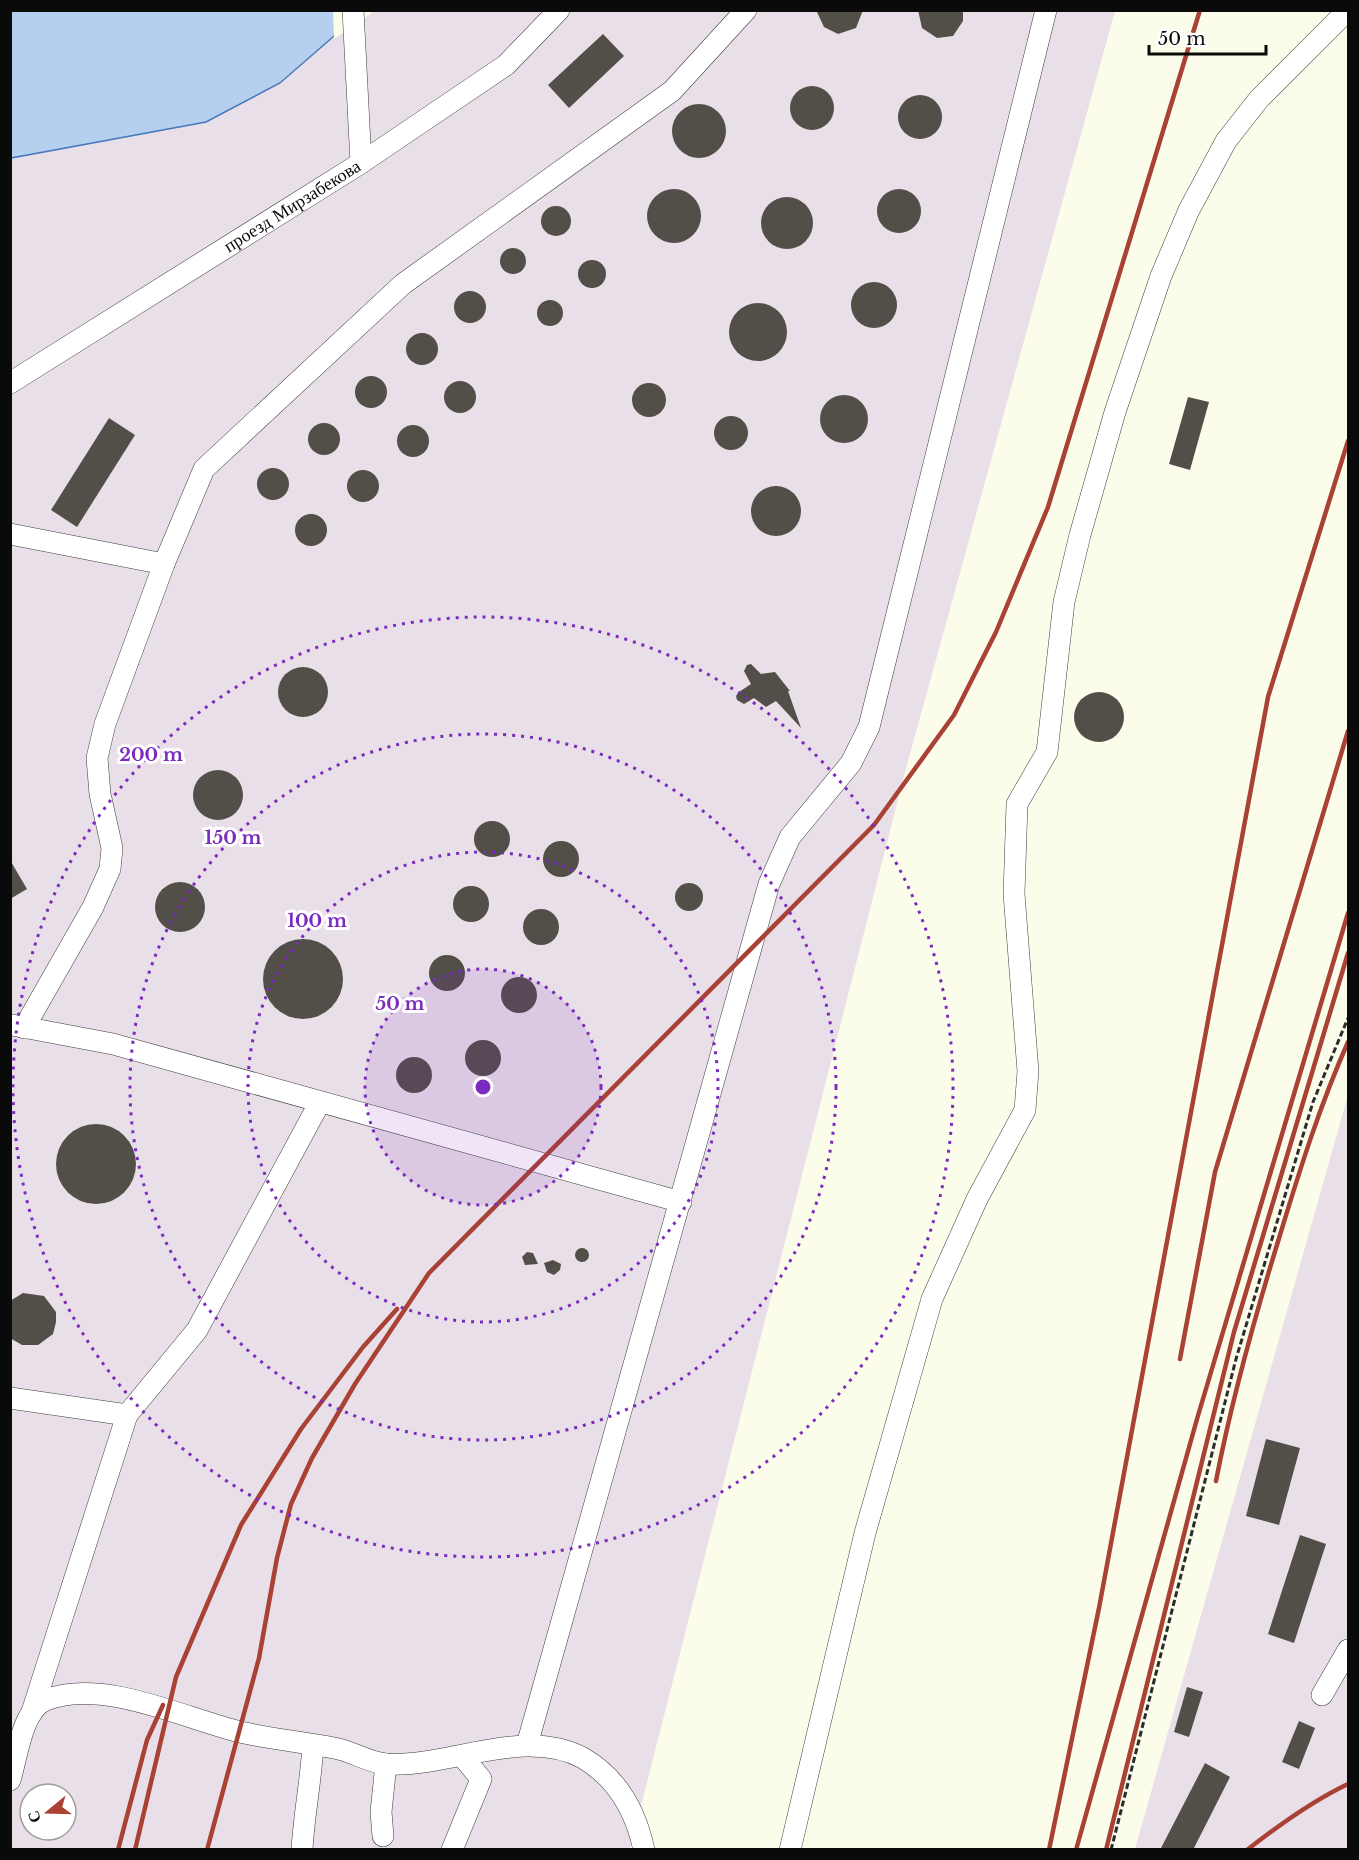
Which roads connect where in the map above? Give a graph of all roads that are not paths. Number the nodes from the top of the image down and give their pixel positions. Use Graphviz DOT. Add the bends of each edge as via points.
graph roads {
  1 [pos="353,10"];
  2 [pos="559,10"];
  3 [pos="746,10"];
  4 [pos="1046,10"];
  5 [pos="1348,10"];
  6 [pos="361,162"];
  7 [pos="10,383"];
  8 [pos="10,534"];
  9 [pos="164,564"];
  10 [pos="17,1026"];
  11 [pos="320,1102"];
  12 [pos="681,1202"];
  13 [pos="10,1398"];
  14 [pos="127,1415"];
  15 [pos="1348,1650"];
  16 [pos="1322,1695"];
  17 [pos="32,1712"];
  18 [pos="313,1745"];
  19 [pos="527,1745"];
  20 [pos="462,1757"];
  21 [pos="386,1764"];
  22 [pos="10,1780"];
  23 [pos="383,1836"];
  24 [pos="303,1850"];
  25 [pos="452,1850"];
  26 [pos="644,1850"];
  27 [pos="790,1850"];
  1 -- 6 [label="street"];
  2 -- 6 [label="street, проезд Мирзабекова" via="506,65"];
  3 -- 9 [label="street" via="672,91 403,284 204,469"];
  4 -- 12 [label="street" via="869,727 851,763 790,837 769,884"];
  5 -- 27 [label="street" via="1259,99 1226,141 1189,210 1161,276 1115,412 1064,602 1047,752 1017,804 1014,894 1028,1071 1025,1110 977,1199 932,1299 865,1533"];
  6 -- 7 [label="street, проезд Мирзабекова"];
  8 -- 9 [label="street"];
  9 -- 10 [label="street" via="105,724 97,758 112,848 110,869 93,908"];
  10 -- 11 [label="street" via="113,1044"];
  11 -- 12 [label="street"];
  11 -- 14 [label="street" via="197,1330"];
  12 -- 19 [label="street"];
  13 -- 14 [label="street"];
  14 -- 17 [label="street"];
  15 -- 16 [label="street"];
  17 -- 18 [label="street" via="42,1701 83,1692 114,1696 240,1732"];
  17 -- 22 [label="street" via="22,1732"];
  18 -- 21 [label="street"];
  18 -- 24 [label="street"];
  19 -- 20 [label="street"];
  19 -- 26 [label="street" via="583,1758 608,1778 633,1812"];
  20 -- 21 [label="street"];
  20 -- 25 [label="street" via="481,1779"];
  21 -- 23 [label="street"];
}
